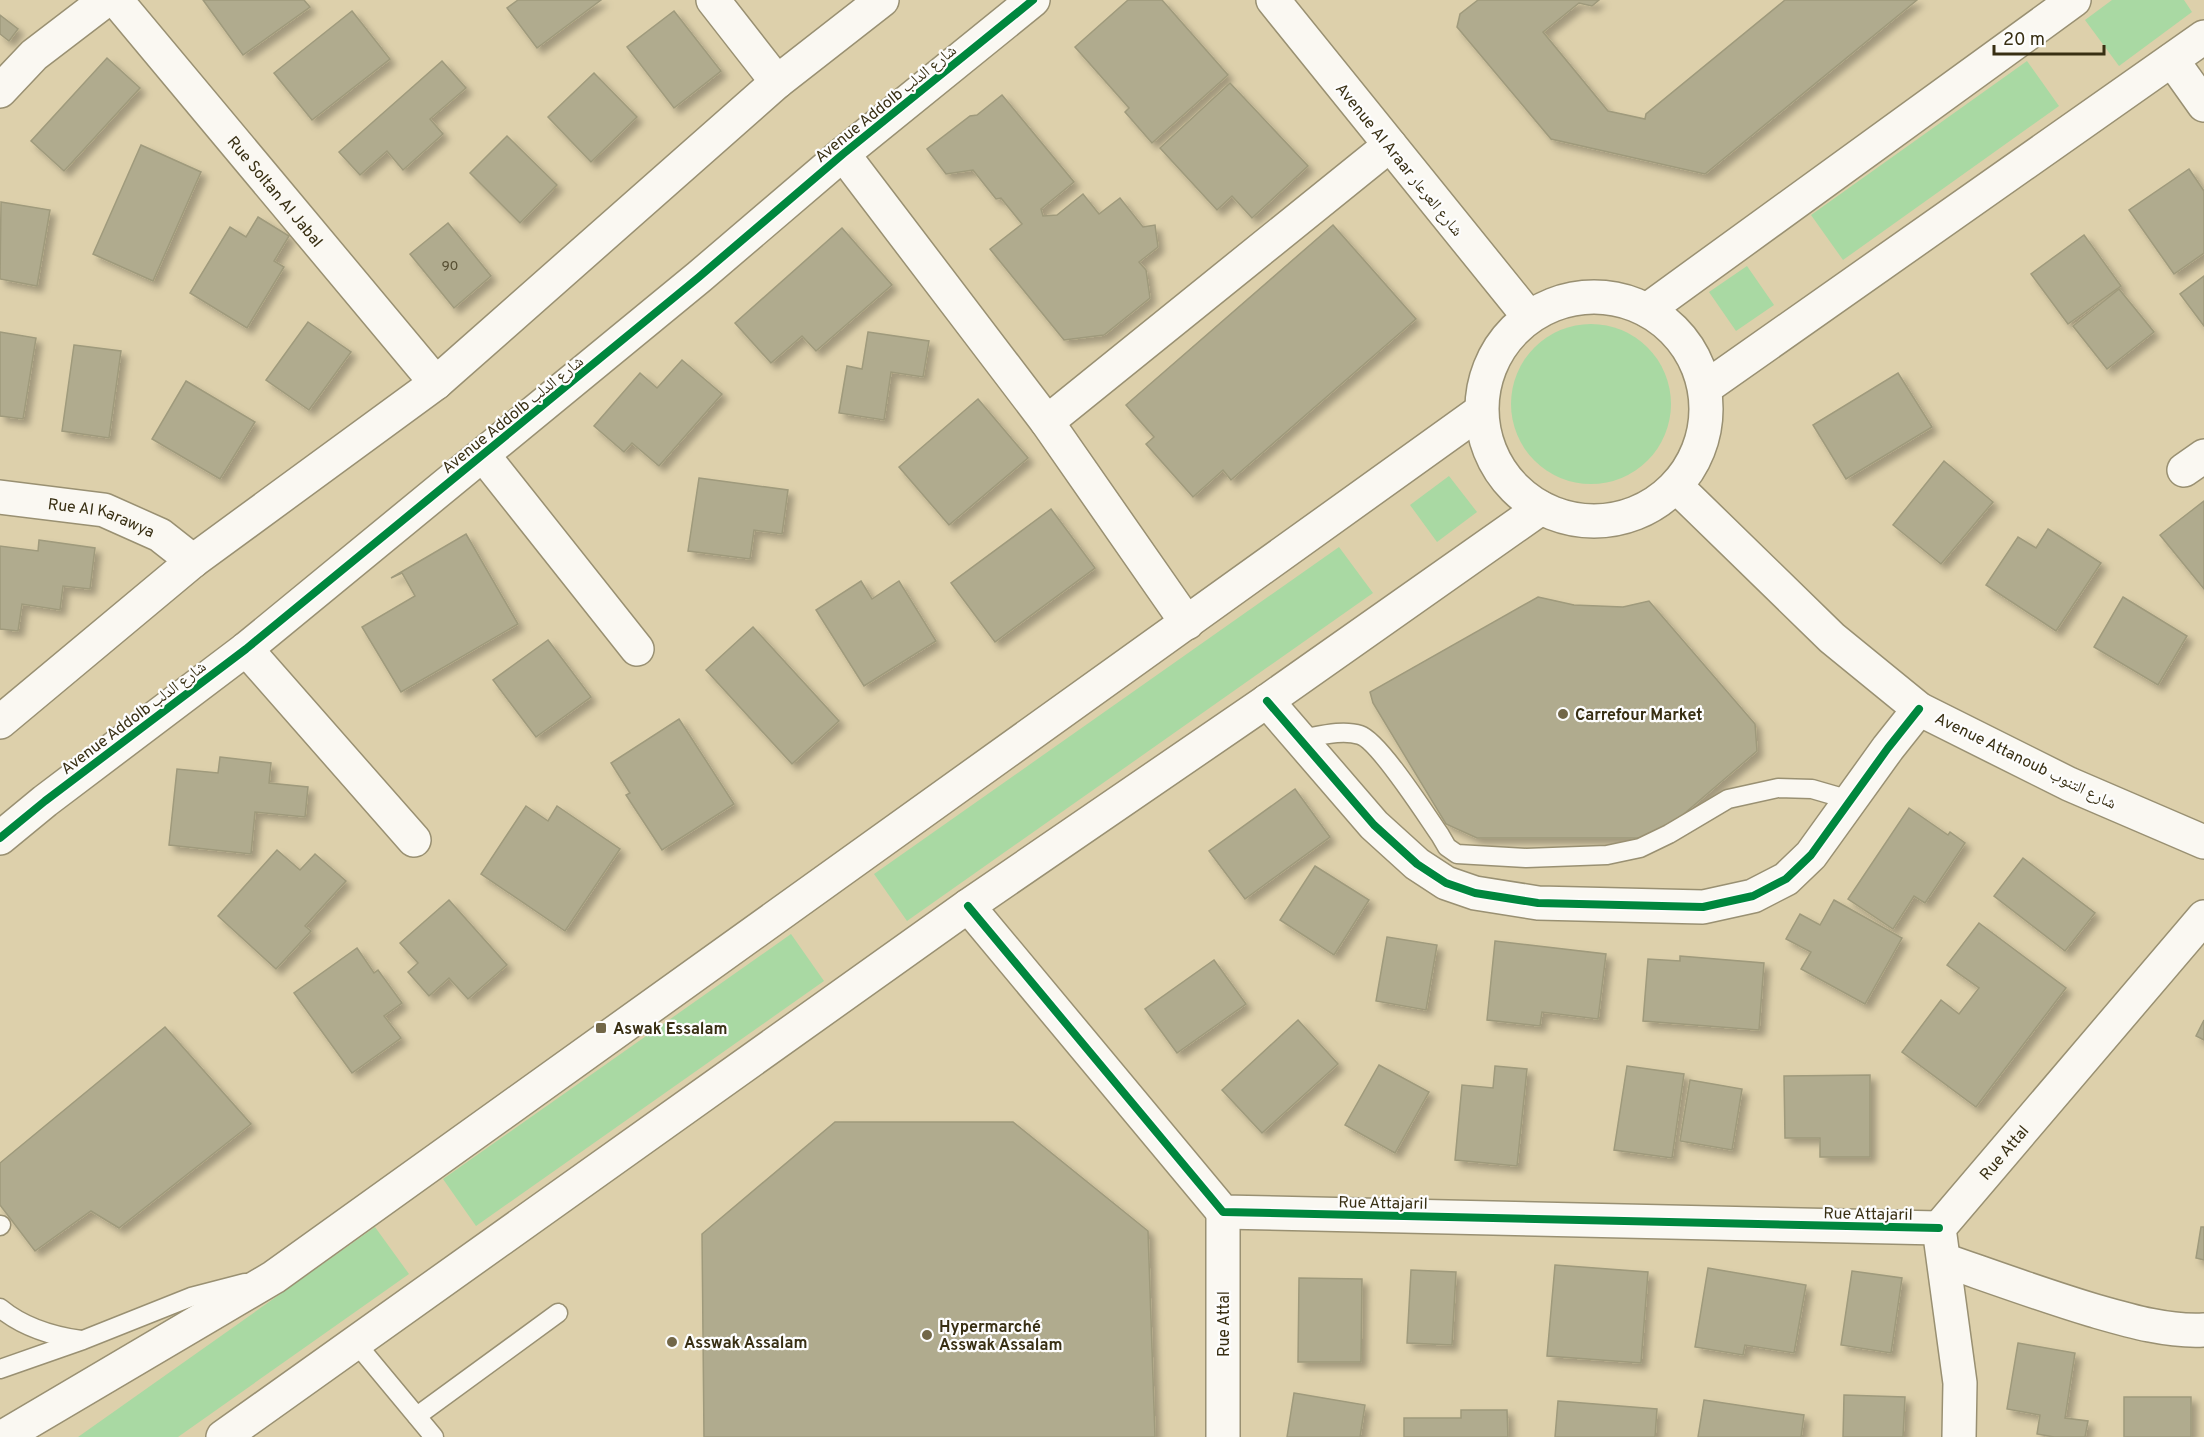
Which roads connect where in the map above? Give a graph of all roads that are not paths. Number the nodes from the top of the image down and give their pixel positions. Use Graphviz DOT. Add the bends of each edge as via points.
graph roads {
  1 [pos="106,0"];
  2 [pos="116,0"];
  3 [pos="713,0"];
  4 [pos="882,0"];
  5 [pos="1033,0"];
  6 [pos="1273,0"];
  7 [pos="2074,0"];
  8 [pos="2204,37"];
  9 [pos="2172,60"];
  10 [pos="777,82"];
  11 [pos="0,91"];
  12 [pos="2204,105"];
  13 [pos="1390,146"];
  14 [pos="843,154"];
  15 [pos="1647,310"];
  16 [pos="1529,317"];
  17 [pos="436,383"];
  18 [pos="1705,388"];
  19 [pos="1481,411"];
  20 [pos="1047,422"];
  21 [pos="483,455"];
  22 [pos="1676,486"];
  23 [pos="0,497"];
  24 [pos="1541,508"];
  25 [pos="193,561"];
  26 [pos="1187,623"];
  27 [pos="246,649"];
  28 [pos="637,649"];
  29 [pos="1267,701"];
  30 [pos="1919,709"];
  31 [pos="0,722"];
  32 [pos="1301,739"];
  33 [pos="1850,800"];
  34 [pos="0,838"];
  35 [pos="414,840"];
  36 [pos="2204,842"];
  37 [pos="968,906"];
  38 [pos="2204,916"];
  39 [pos="1224,1212"];
  40 [pos="1941,1244"];
  41 [pos="274,1277"];
  42 [pos="0,1308"];
  43 [pos="558,1313"];
  44 [pos="2204,1330"];
  45 [pos="83,1340"];
  46 [pos="355,1342"];
  47 [pos="0,1369"];
  48 [pos="417,1416"];
  49 [pos="3,1437"];
  50 [pos="223,1437"];
  51 [pos="434,1437"];
  52 [pos="1223,1437"];
  53 [pos="1959,1437"];
  1 -- 11 [label="street" via="34,55"];
  2 -- 17 [label="street, Rue Soltan Al Jabal"];
  3 -- 10 [label="street"];
  4 -- 10 [label="street"];
  5 -- 14 [label="street, Avenue Addolb شارع الدلب"];
  6 -- 13 [label="street, Avenue Al Araar شارع العرعار"];
  7 -- 15 [label="street"];
  8 -- 9 [label="street"];
  9 -- 12 [label="street"];
  9 -- 18 [label="street"];
  10 -- 17 [label="street"];
  13 -- 16 [label="street, Avenue Al Araar شارع العرعار"];
  13 -- 20 [label="street"];
  14 -- 20 [label="street"];
  14 -- 21 [label="street, Avenue Addolb شارع الدلب"];
  15 -- 16 [label="street" via="1617,299 1587,297 1557,303"];
  15 -- 18 [label="street" via="1685,342"];
  16 -- 19 [label="street" via="1509,335 1493,358 1484,384"];
  17 -- 25 [label="street"];
  18 -- 22 [label="street" via="1705,424 1695,457"];
  19 -- 24 [label="street" via="1485,441 1498,468 1517,491"];
  19 -- 26 [label="street"];
  20 -- 26 [label="street"];
  21 -- 27 [label="street, Avenue Addolb شارع الدلب"];
  21 -- 28 [label="street"];
  22 -- 24 [label="street" via="1647,508 1612,520 1576,519"];
  22 -- 30 [label="street, Avenue Attanoub شارع التنوب" via="1833,638"];
  23 -- 25 [label="street, Rue Al Karawya" via="104,510 160,535"];
  24 -- 29 [label="street"];
  25 -- 31 [label="street"];
  26 -- 41 [label="street"];
  27 -- 34 [label="street, Avenue Addolb شارع الدلب"];
  27 -- 35 [label="street"];
  29 -- 32 [label="street"];
  29 -- 37 [label="street"];
  30 -- 33 [label="street"];
  30 -- 36 [label="street, Avenue Attanoub شارع التنوب" via="2068,784"];
  32 -- 33 [label="lane" via="1341,732 1361,735 1377,747 1447,847 1457,854 1526,858 1607,855 1640,848 1728,799 1778,788 1812,789"];
  32 -- 33 [label="street" via="1374,825 1417,864 1446,884 1538,903 1704,907 1752,896 1786,879 1811,855"];
  37 -- 39 [label="street"];
  37 -- 46 [label="street"];
  38 -- 40 [label="street, Rue Attal"];
  39 -- 40 [label="street, Rue Attajaril"];
  39 -- 52 [label="street, Rue Attal"];
  40 -- 44 [label="street, Rue Attajaril" via="2062,1301 2126,1320 2188,1331"];
  40 -- 53 [label="street" via="1960,1383"];
  41 -- 45 [label="lane" via="191,1297"];
  41 -- 49 [label="street"];
  42 -- 45 [label="lane" via="42,1332"];
  43 -- 48 [label="lane"];
  45 -- 47 [label="lane"];
  46 -- 48 [label="lane"];
  46 -- 50 [label="street"];
  48 -- 51 [label="lane"];
}
